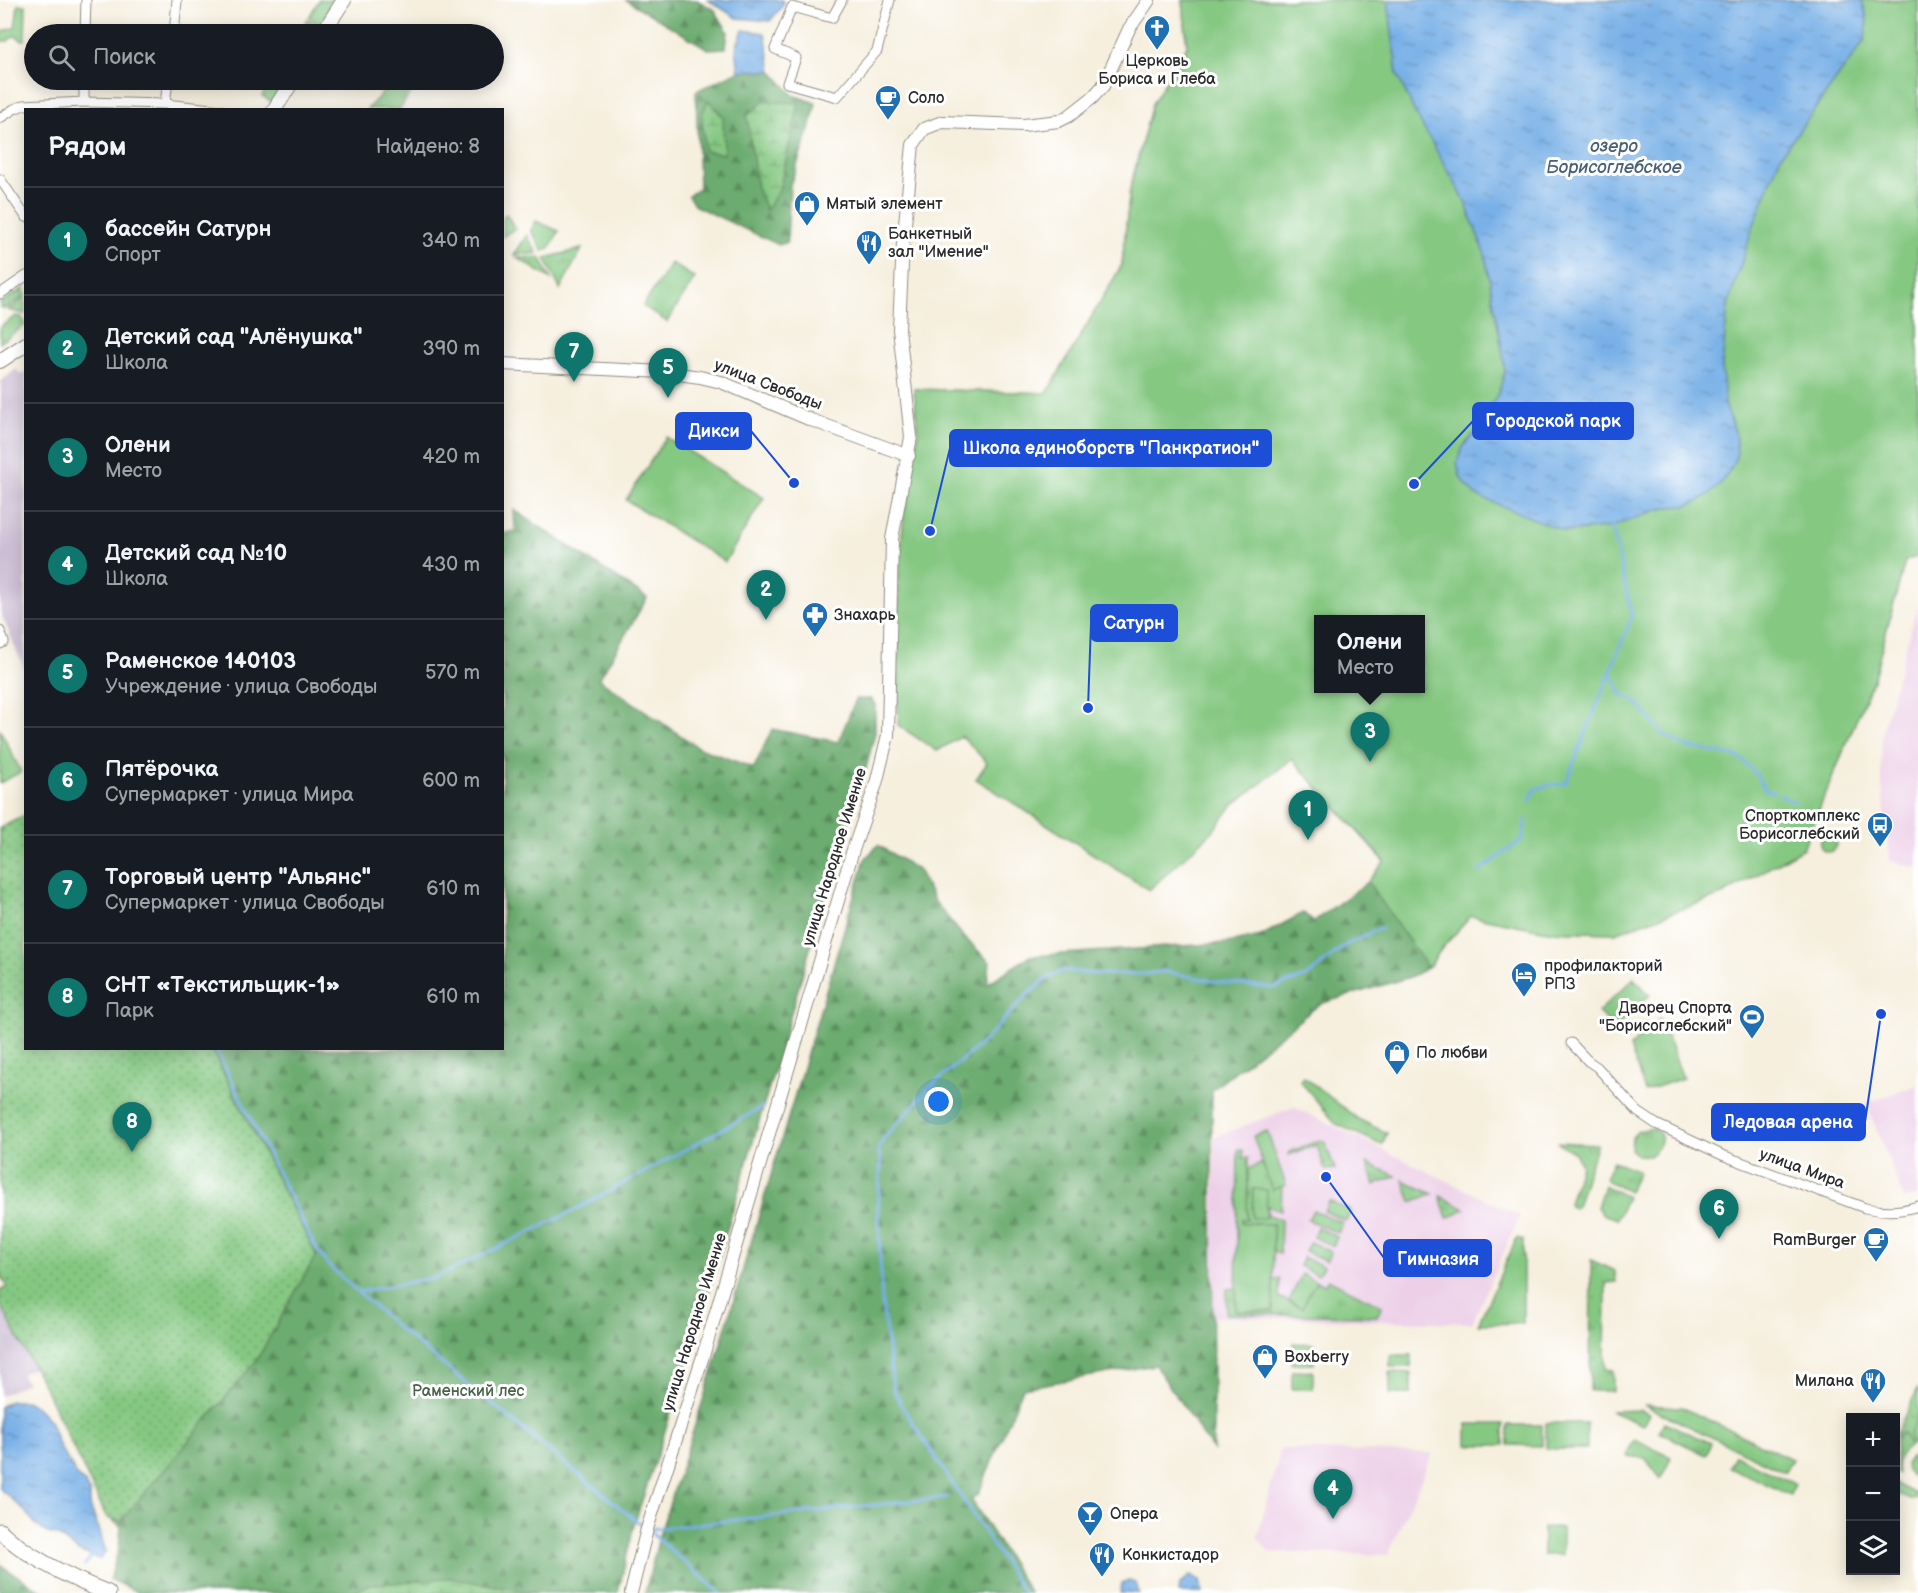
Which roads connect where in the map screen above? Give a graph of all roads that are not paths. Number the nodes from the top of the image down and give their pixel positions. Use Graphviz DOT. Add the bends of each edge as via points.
graph roads {
  1 [pos="86,0"];
  2 [pos="177,0"];
  3 [pos="344,0"];
  4 [pos="842,0"];
  5 [pos="890,0"];
  6 [pos="1149,0"];
  7 [pos="85,24"];
  8 [pos="175,24"];
  9 [pos="328,24"];
  10 [pos="84,90"];
  11 [pos="167,90"];
  12 [pos="287,90"];
  13 [pos="84,102"];
  14 [pos="165,104"];
  15 [pos="202,108"];
  16 [pos="275,108"];
  17 [pos="0,118"];
  18 [pos="0,179"];
  19 [pos="24,213"];
  20 [pos="24,277"];
  21 [pos="0,294"];
  22 [pos="24,345"];
  23 [pos="0,361"];
  24 [pos="504,364"];
  25 [pos="909,456"];
  26 [pos="0,631"];
  27 [pos="0,644"];
  28 [pos="1571,1043"];
  29 [pos="1918,1206"];
  30 [pos="0,1531"];
  31 [pos="108,1593"];
  32 [pos="631,1593"];
  1 -- 7 [label="street"];
  2 -- 8 [label="street"];
  3 -- 9 [label="main road"];
  4 -- 5 [label="street" via="832,18 792,7 775,49 796,58 787,83 837,97 877,51"];
  6 -- 25 [label="street, улица Народное Имение" via="1129,30 1103,86 1069,116 1024,125 942,122 924,129 913,145 900,286 900,328 911,437"];
  10 -- 13 [label="street"];
  11 -- 14 [label="street"];
  12 -- 16 [label="main road"];
  13 -- 14 [label="street"];
  13 -- 17 [label="street" via="24,105"];
  14 -- 15 [label="street"];
  18 -- 19 [label="street"];
  20 -- 21 [label="street"];
  22 -- 23 [label="main road"];
  24 -- 25 [label="street, улица Свободы" via="700,377"];
  25 -- 32 [label="street, улица Народное Имение" via="892,539 888,735 703,1356 647,1529"];
  26 -- 27 [label="street" via="4,642"];
  28 -- 29 [label="street, улица Мира" via="1638,1112 1692,1142 1865,1208 1879,1211"];
  30 -- 31 [label="main road" via="38,1559"];
}
